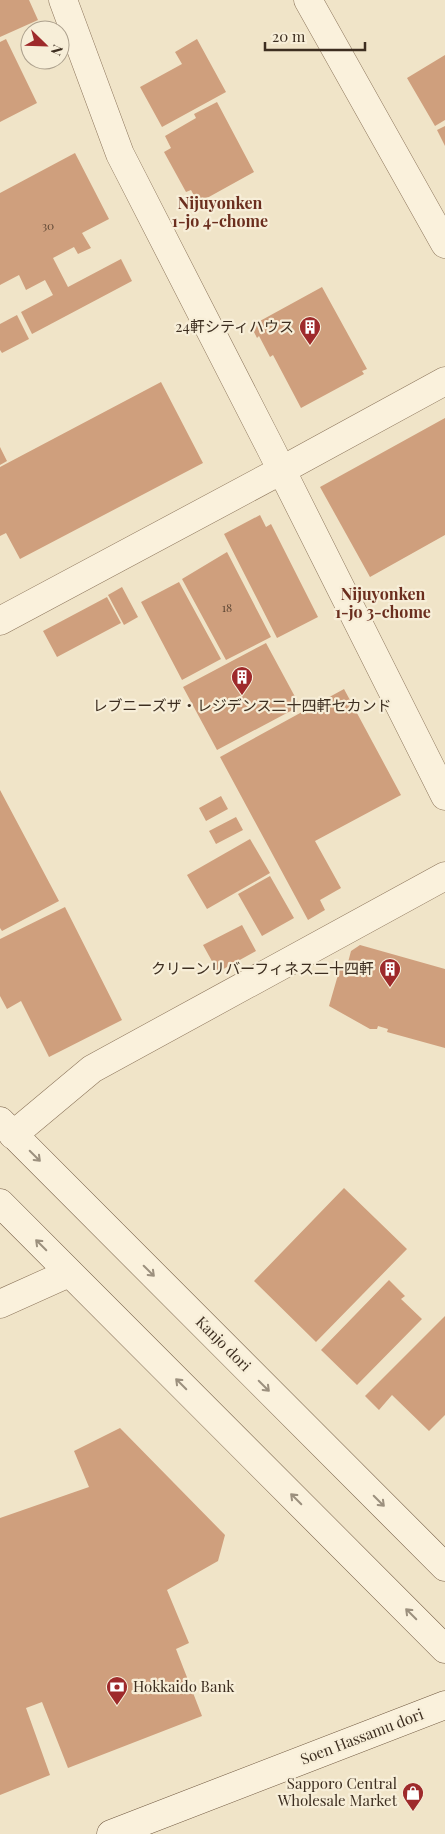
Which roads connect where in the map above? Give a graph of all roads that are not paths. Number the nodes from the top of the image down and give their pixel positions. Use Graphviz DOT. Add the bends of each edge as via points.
graph roads {
  1 [pos="63,0"];
  2 [pos="308,0"];
  3 [pos="445,244"];
  4 [pos="445,381"];
  5 [pos="282,470"];
  6 [pos="0,621"];
  7 [pos="445,796"];
  8 [pos="445,876"];
  9 [pos="7,1128"];
  10 [pos="0,1203"];
  11 [pos="69,1273"];
  12 [pos="0,1304"];
  13 [pos="445,1567"];
  14 [pos="445,1649"];
  15 [pos="445,1706"];
  16 [pos="114,1834"];
  1 -- 5 [label="street" via="120,154"];
  2 -- 3 [label="street"];
  4 -- 5 [label="street"];
  5 -- 6 [label="street"];
  5 -- 7 [label="street"];
  8 -- 9 [label="street" via="92,1069"];
  9 -- 13 [label="street, Kanjo dori, one-way"];
  11 -- 10 [label="street, one-way"];
  11 -- 12 [label="street"];
  14 -- 11 [label="street, one-way"];
  15 -- 16 [label="street, Soen Hassamu dori"];
}
